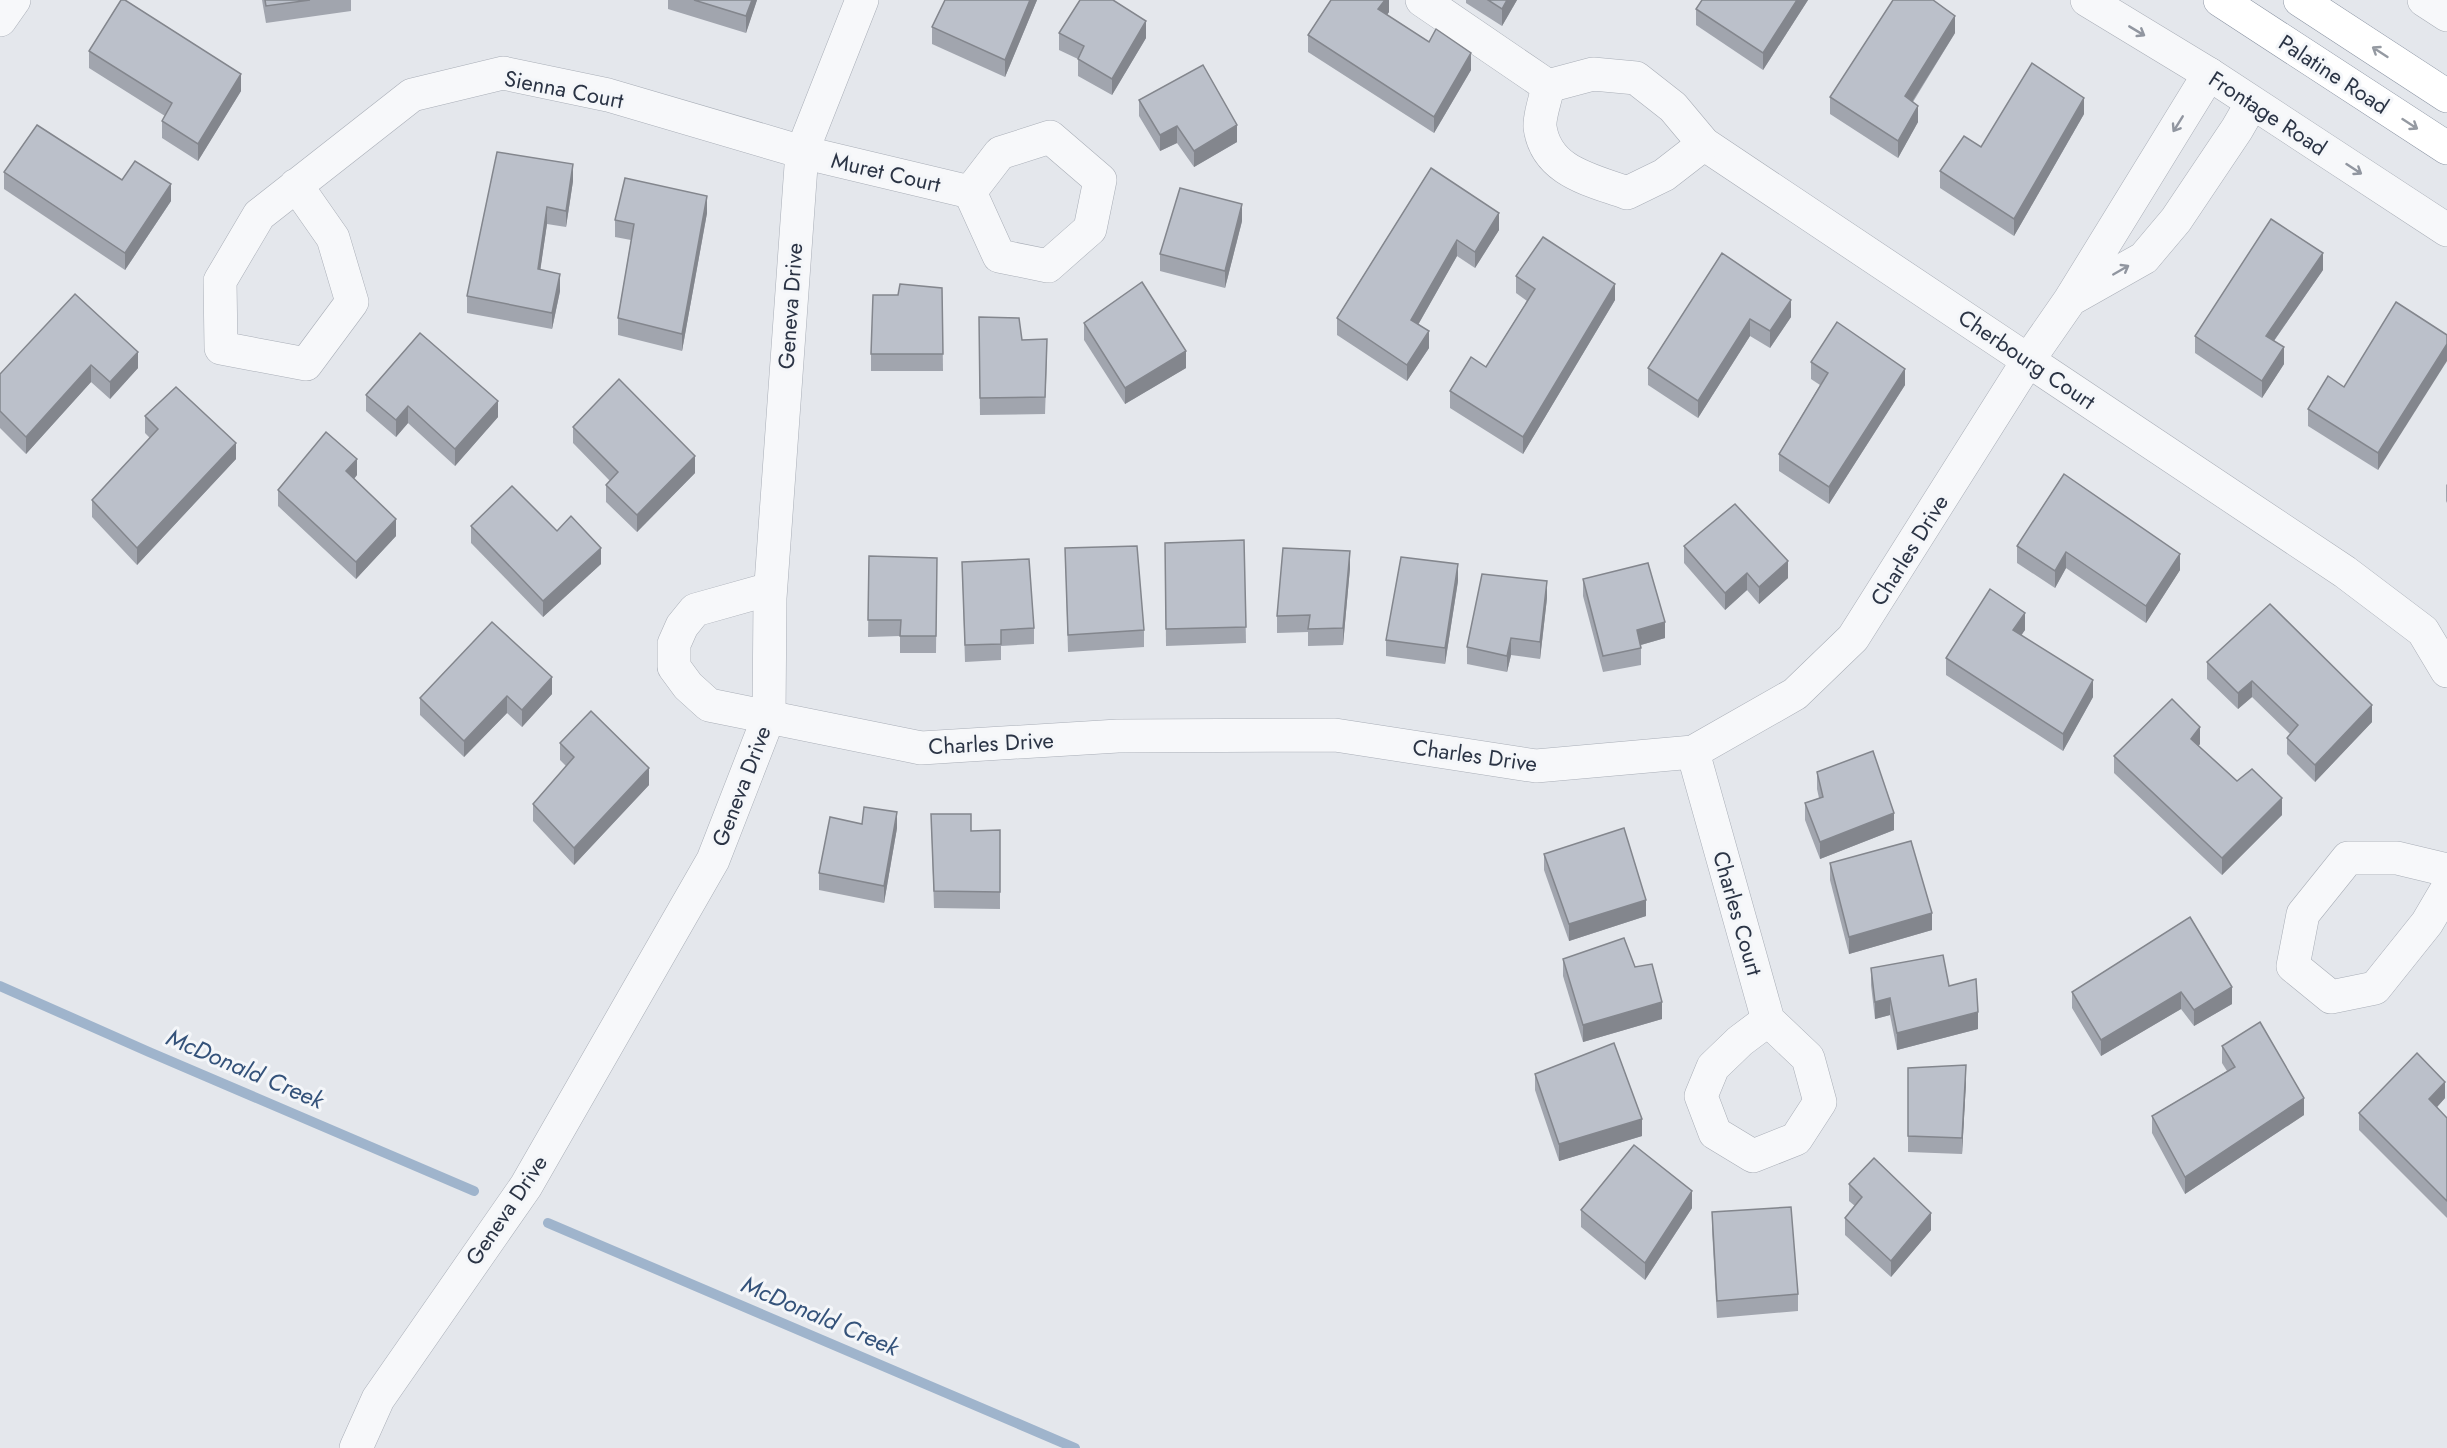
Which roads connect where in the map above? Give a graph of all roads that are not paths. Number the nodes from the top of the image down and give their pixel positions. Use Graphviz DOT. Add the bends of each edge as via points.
graph roads {
  1 [pos="14,0"];
  2 [pos="862,0"];
  3 [pos="1422,0"];
  4 [pos="2087,0"];
  5 [pos="2220,0"];
  6 [pos="2300,0"];
  7 [pos="2424,0"];
  8 [pos="2447,15"];
  9 [pos="0,20"];
  10 [pos="2209,74"];
  11 [pos="1548,87"];
  12 [pos="2447,96"];
  13 [pos="2252,103"];
  14 [pos="1704,144"];
  15 [pos="2447,148"];
  16 [pos="802,152"];
  17 [pos="296,184"];
  18 [pos="970,192"];
  19 [pos="2447,230"];
  20 [pos="2070,300"];
  21 [pos="2029,359"];
  22 [pos="770,589"];
  23 [pos="2447,670"];
  24 [pos="769,716"];
  25 [pos="1693,752"];
  26 [pos="2447,870"];
  27 [pos="2447,889"];
  28 [pos="1768,1020"];
  29 [pos="356,1448"];
  1 -- 9 [label="street"];
  2 -- 16 [label="street, Geneva Drive"];
  3 -- 11 [label="street"];
  4 -- 10 [label="street, Frontage Road, one-way"];
  5 -- 15 [label="highway, Palatine Road, one-way"];
  12 -- 6 [label="highway, Palatine Road, one-way"];
  7 -- 8 [label="street"];
  10 -- 13 [label="street, Frontage Road"];
  10 -- 20 [label="street, Charles Drive, one-way"];
  11 -- 14 [label="street, Cherbourg Court" via="1593,74 1636,78 1673,107"];
  11 -- 14 [label="street" via="1540,126 1550,156 1566,170 1627,193 1664,175"];
  13 -- 19 [label="street, Frontage Road, one-way"];
  20 -- 13 [label="street, Charles Drive, one-way" via="2144,258 2176,220"];
  14 -- 21 [label="street, Cherbourg Court"];
  16 -- 17 [label="street, Sienna Court" via="618,98 503,73 412,95"];
  16 -- 18 [label="street, Muret Court"];
  16 -- 22 [label="street, Geneva Drive"];
  17 -- 17 [label="street, Sienna Court" via="259,215 220,281 221,348 306,364 352,302 333,238"];
  20 -- 21 [label="street, Charles Drive"];
  21 -- 23 [label="street, Cherbourg Court" via="2345,572 2423,631"];
  21 -- 25 [label="street, Charles Drive" via="1853,638 1795,694"];
  22 -- 24 [label="street, Geneva Drive"];
  22 -- 24 [label="street, Charles Drive" via="695,610 674,644 674,667 710,705"];
  24 -- 25 [label="street, Charles Drive" via="921,748 1118,736 1335,735 1536,766"];
  24 -- 29 [label="street, Geneva Drive" via="713,860 526,1186 378,1399"];
  25 -- 28 [label="street, Charles Court"];
  26 -- 27 [label="street" via="2397,858 2348,858 2303,914 2293,966 2331,997 2375,988 2427,923"];
  28 -- 28 [label="street" via="1808,1058 1820,1102 1796,1139 1753,1156 1715,1133 1701,1096 1713,1067"];
}
